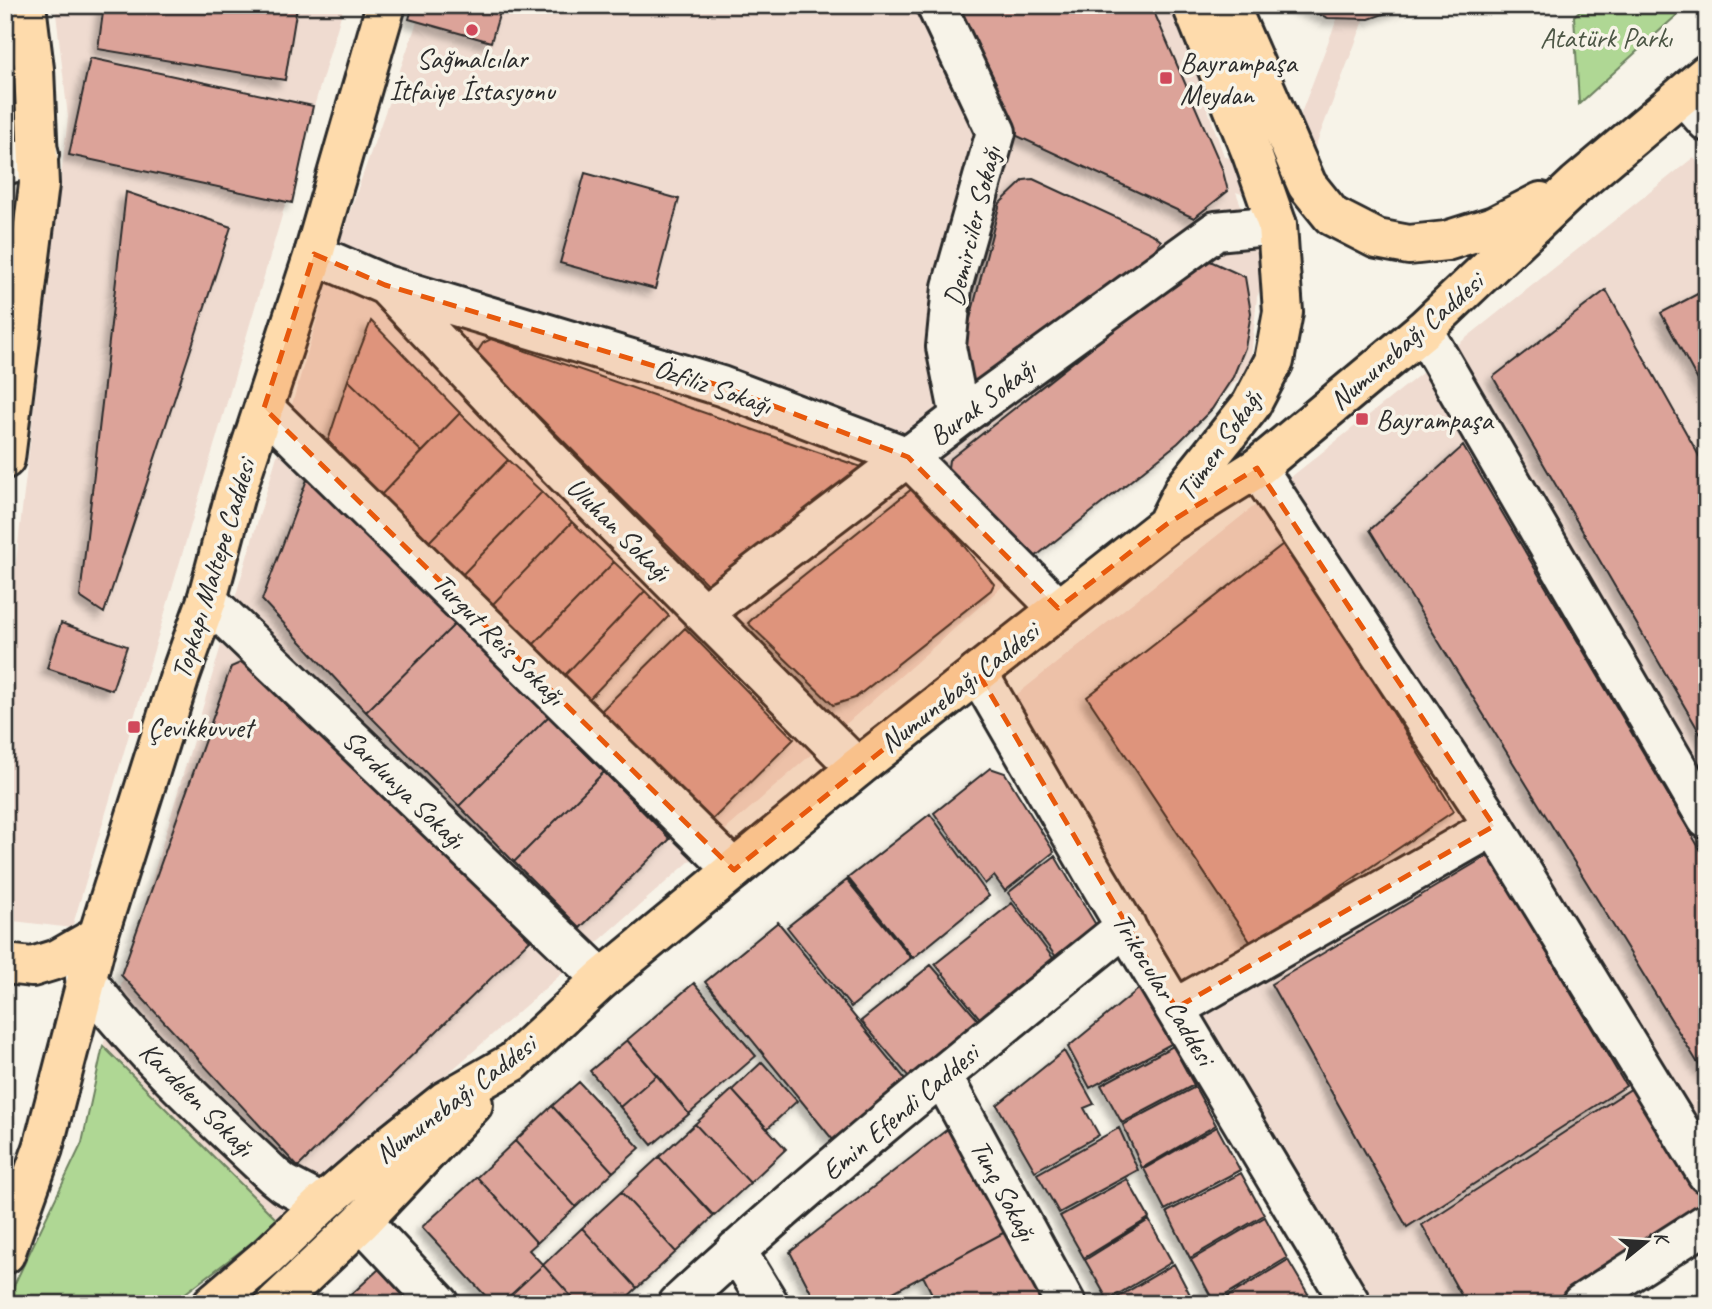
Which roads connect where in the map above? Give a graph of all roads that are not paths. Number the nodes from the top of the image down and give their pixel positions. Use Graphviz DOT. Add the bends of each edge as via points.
graph roads {
  1 [pos="26,5"];
  2 [pos="386,5"];
  3 [pos="936,5"];
  4 [pos="1192,5"];
  5 [pos="1229,5"];
  6 [pos="5,14"];
  7 [pos="1699,97"];
  8 [pos="22,160"];
  9 [pos="1577,184"];
  10 [pos="1277,225"];
  11 [pos="314,254"];
  12 [pos="385,285"];
  13 [pos="1423,330"];
  14 [pos="264,408"];
  15 [pos="960,417"];
  16 [pos="908,457"];
  17 [pos="5,459"];
  18 [pos="1257,468"];
  19 [pos="1167,524"];
  20 [pos="207,600"];
  21 [pos="1058,608"];
  22 [pos="703,613"];
  23 [pos="978,673"];
  24 [pos="857,768"];
  25 [pos="1707,818"];
  26 [pos="1494,826"];
  27 [pos="734,870"];
  28 [pos="1126,926"];
  29 [pos="98,936"];
  30 [pos="5,964"];
  31 [pos="85,978"];
  32 [pos="602,979"];
  33 [pos="1175,1008"];
  34 [pos="513,1062"];
  35 [pos="942,1076"];
  36 [pos="1707,1174"];
  37 [pos="322,1204"];
  38 [pos="362,1221"];
  39 [pos="1707,1223"];
  40 [pos="736,1250"];
  41 [pos="5,1254"];
  42 [pos="212,1304"];
  43 [pos="275,1304"];
  44 [pos="440,1304"];
  45 [pos="678,1304"];
  46 [pos="769,1304"];
  47 [pos="1066,1304"];
  48 [pos="1351,1304"];
  49 [pos="1581,1304"];
  1 -- 6 [label="street"];
  1 -- 8 [label="main road" via="34,69"];
  2 -- 11 [label="main road, Topkapı Maltepe Caddesi"];
  3 -- 15 [label="street, Demirciler Sokağı" via="996,132 952,287 946,347"];
  4 -- 10 [label="main road, Tümen Sokağı"];
  5 -- 9 [label="main road" via="1307,185 1332,216 1377,239 1409,245 1446,241 1494,226"];
  7 -- 9 [label="main road, Numunebağı Caddesi"];
  8 -- 17 [label="main road" via="38,184"];
  9 -- 13 [label="main road, Numunebağı Caddesi"];
  10 -- 15 [label="street, Burak Sokağı" via="1216,231"];
  10 -- 19 [label="main road, Tümen Sokağı" via="1283,312 1274,361 1251,405 1184,489"];
  11 -- 12 [label="street, Özfiliz Sokağı"];
  11 -- 14 [label="main road, Topkapı Maltepe Caddesi"];
  12 -- 16 [label="street, Özfiliz Sokağı" via="721,386"];
  12 -- 22 [label="street, Uluhan Sokağı"];
  13 -- 18 [label="main road, Numunebağı Caddesi"];
  13 -- 25 [label="street"];
  14 -- 20 [label="main road, Topkapı Maltepe Caddesi"];
  14 -- 27 [label="street, Turgut Reis Sokağı"];
  15 -- 16 [label="street, Burak Sokağı"];
  16 -- 21 [label="street, Özfiliz Sokağı"];
  16 -- 22 [label="street, Burak Sokağı"];
  18 -- 19 [label="main road, Numunebağı Caddesi"];
  18 -- 26 [label="street"];
  19 -- 21 [label="main road, Numunebağı Caddesi"];
  20 -- 29 [label="main road, Topkapı Maltepe Caddesi"];
  20 -- 32 [label="street, Sardunya Sokağı"];
  21 -- 23 [label="main road, Numunebağı Caddesi"];
  22 -- 24 [label="street, Uluhan Sokağı"];
  23 -- 24 [label="main road, Numunebağı Caddesi"];
  23 -- 28 [label="street, Trikocular Caddesi"];
  24 -- 27 [label="main road, Numunebağı Caddesi"];
  26 -- 33 [label="street"];
  26 -- 36 [label="street"];
  27 -- 32 [label="main road, Numunebağı Caddesi"];
  28 -- 33 [label="street, Trikocular Caddesi"];
  28 -- 35 [label="street, Emin Efendi Caddesi"];
  29 -- 30 [label="main road" via="58,959 32,967"];
  29 -- 31 [label="main road, Topkapı Maltepe Caddesi"];
  31 -- 37 [label="street, Kardelen Sokağı" via="189,1096 284,1184"];
  31 -- 41 [label="main road, Topkapı Maltepe Caddesi" via="43,1148"];
  32 -- 34 [label="main road, Numunebağı Caddesi"];
  33 -- 48 [label="street, Trikocular Caddesi"];
  34 -- 37 [label="main road, Numunebağı Caddesi" via="445,1101"];
  34 -- 38 [label="main road"];
  35 -- 40 [label="street, Emin Efendi Caddesi"];
  35 -- 47 [label="street, Tunç Sokağı"];
  37 -- 42 [label="main road, Numunebağı Caddesi"];
  38 -- 43 [label="main road"];
  38 -- 44 [label="street"];
  39 -- 49 [label="street"];
  40 -- 45 [label="street, Emin Efendi Caddesi"];
  40 -- 46 [label="street"];
}
